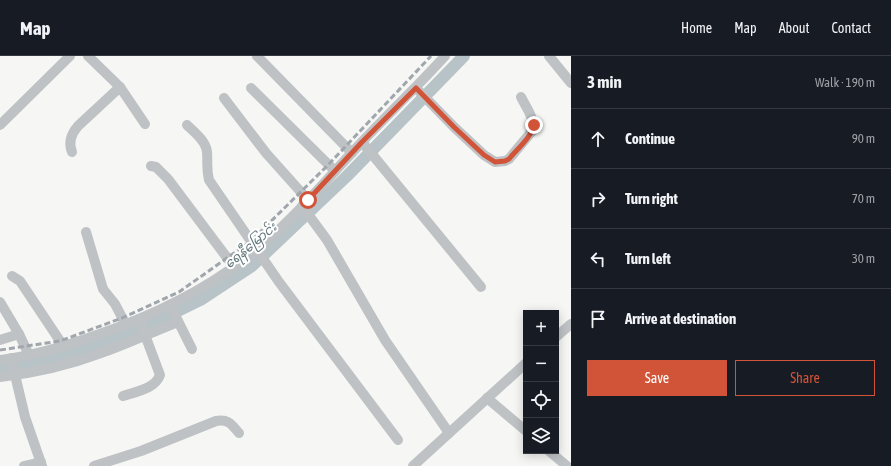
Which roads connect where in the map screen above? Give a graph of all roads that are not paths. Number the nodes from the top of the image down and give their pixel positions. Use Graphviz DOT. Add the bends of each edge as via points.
graph roads {
  1 [pos="70,56"];
  2 [pos="88,56"];
  3 [pos="257,56"];
  4 [pos="445,56"];
  5 [pos="549,56"];
  6 [pos="571,82"];
  7 [pos="120,86"];
  8 [pos="251,88"];
  9 [pos="416,88"];
  10 [pos="521,97"];
  11 [pos="224,98"];
  12 [pos="145,124"];
  13 [pos="0,125"];
  14 [pos="186,125"];
  15 [pos="362,142"];
  16 [pos="72,152"];
  17 [pos="352,153"];
  18 [pos="151,166"];
  19 [pos="335,171"];
  20 [pos="305,203"];
  21 [pos="86,232"];
  22 [pos="256,250"];
  23 [pos="234,267"];
  24 [pos="12,276"];
  25 [pos="482,287"];
  26 [pos="0,302"];
  27 [pos="170,306"];
  28 [pos="139,319"];
  29 [pos="178,322"];
  30 [pos="571,324"];
  31 [pos="126,325"];
  32 [pos="19,334"];
  33 [pos="559,334"];
  34 [pos="145,335"];
  35 [pos="0,340"];
  36 [pos="64,347"];
  37 [pos="192,349"];
  38 [pos="29,355"];
  39 [pos="0,360"];
  40 [pos="523,366"];
  41 [pos="13,367"];
  42 [pos="0,377"];
  43 [pos="123,396"];
  44 [pos="487,398"];
  45 [pos="523,428"];
  46 [pos="239,433"];
  47 [pos="449,433"];
  48 [pos="398,440"];
  49 [pos="553,454"];
  50 [pos="41,464"];
  51 [pos="24,466"];
  52 [pos="94,466"];
  53 [pos="413,466"];
  54 [pos="567,466"];
  1 -- 13 [label="street"];
  2 -- 7 [label="street"];
  3 -- 17 [label="street"];
  4 -- 9 [label="street"];
  5 -- 6 [label="street"];
  7 -- 12 [label="street"];
  7 -- 16 [label="street" via="73,132 70,142"];
  8 -- 19 [label="street"];
  9 -- 10 [label="street" via="454,127 495,162 505,161 533,130 530,114"];
  9 -- 15 [label="street"];
  11 -- 20 [label="street"];
  14 -- 22 [label="street" via="206,146 210,180"];
  15 -- 17 [label="street"];
  15 -- 25 [label="street"];
  17 -- 19 [label="street"];
  18 -- 23 [label="street" via="156,167 168,179"];
  19 -- 20 [label="street"];
  20 -- 22 [label="street"];
  20 -- 47 [label="street" via="385,340"];
  21 -- 31 [label="street" via="103,289 115,304"];
  22 -- 23 [label="street"];
  22 -- 48 [label="street"];
  23 -- 27 [label="street"];
  24 -- 36 [label="street" via="20,281"];
  26 -- 32 [label="street"];
  27 -- 28 [label="street"];
  27 -- 29 [label="street"];
  28 -- 31 [label="street"];
  28 -- 34 [label="street"];
  29 -- 34 [label="street"];
  29 -- 37 [label="street"];
  30 -- 33 [label="street"];
  31 -- 36 [label="street"];
  32 -- 35 [label="street"];
  32 -- 38 [label="street"];
  34 -- 41 [label="street" via="69,363"];
  34 -- 43 [label="street" via="159,371 159,380 151,386"];
  36 -- 38 [label="street"];
  38 -- 41 [label="street"];
  39 -- 41 [label="street"];
  40 -- 44 [label="street"];
  41 -- 42 [label="street"];
  41 -- 50 [label="street" via="24,415"];
  44 -- 45 [label="street"];
  44 -- 47 [label="street"];
  46 -- 52 [label="street" via="227,421 216,421 141,451"];
  47 -- 53 [label="street"];
  49 -- 54 [label="street"];
  50 -- 51 [label="street"];
}
